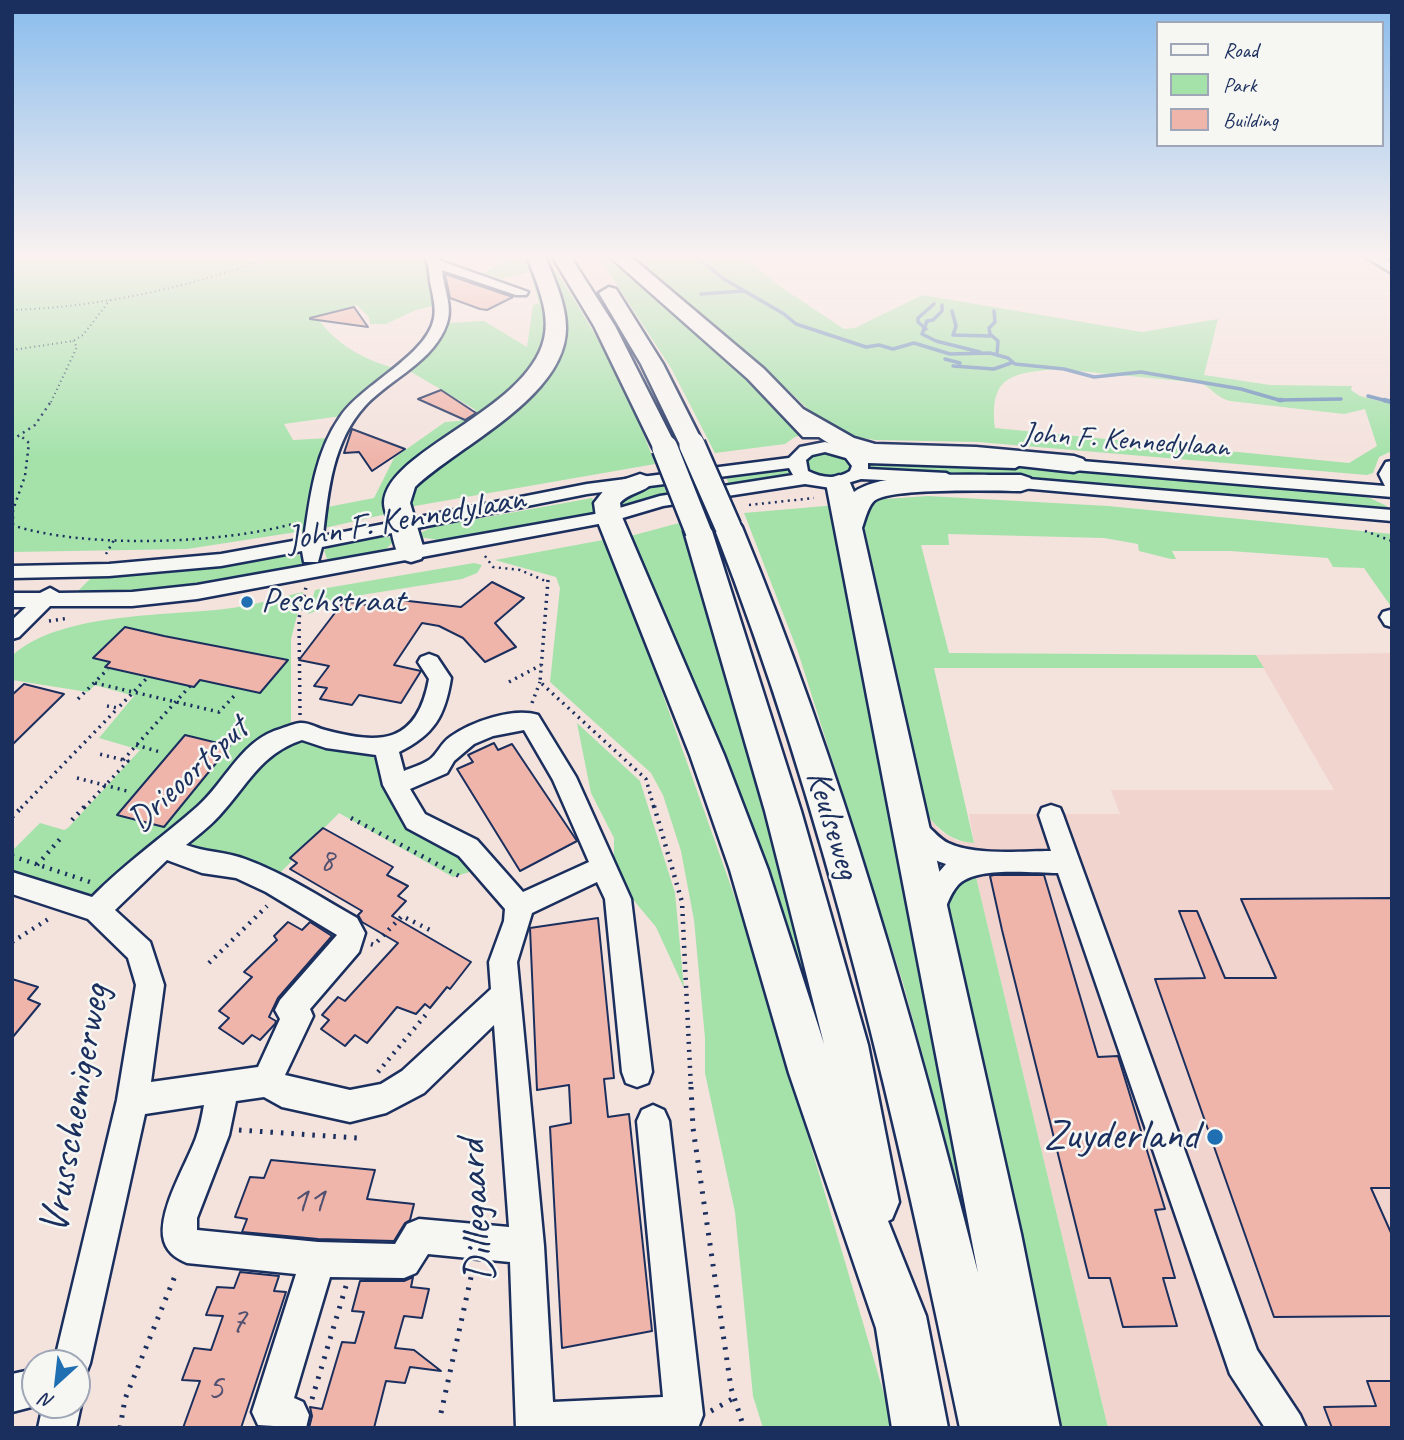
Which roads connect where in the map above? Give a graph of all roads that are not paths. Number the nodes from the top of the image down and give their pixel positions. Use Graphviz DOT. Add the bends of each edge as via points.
graph roads {
  1 [pos="440,323"];
  2 [pos="555,323"];
  3 [pos="602,323"];
  4 [pos="627,323"];
  5 [pos="697,323"];
  6 [pos="799,415"];
  7 [pos="825,447"];
  8 [pos="796,462"];
  9 [pos="1074,464"];
  10 [pos="1392,466"];
  11 [pos="851,472"];
  12 [pos="808,478"];
  13 [pos="640,482"];
  14 [pos="1021,483"];
  15 [pos="1392,484"];
  16 [pos="1392,492"];
  17 [pos="1317,508"];
  18 [pos="1392,516"];
  19 [pos="609,517"];
  20 [pos="713,529"];
  21 [pos="848,529"];
  22 [pos="1392,532"];
  23 [pos="407,540"];
  24 [pos="313,544"];
  25 [pos="12,572"];
  26 [pos="72,572"];
  27 [pos="308,578"];
  28 [pos="12,600"];
  29 [pos="44,601"];
  30 [pos="12,632"];
  31 [pos="429,663"];
  32 [pos="386,748"];
  33 [pos="395,785"];
  34 [pos="1051,815"];
  35 [pos="912,825"];
  36 [pos="164,848"];
  37 [pos="991,862"];
  38 [pos="1067,862"];
  39 [pos="606,866"];
  40 [pos="12,883"];
  41 [pos="96,901"];
  42 [pos="519,905"];
  43 [pos="929,914"];
  44 [pos="506,995"];
  45 [pos="637,1072"];
  46 [pos="268,1081"];
  47 [pos="224,1087"];
  48 [pos="132,1100"];
  49 [pos="653,1121"];
  50 [pos="527,1246"];
  51 [pos="335,1260"];
  52 [pos="905,1336"];
  53 [pos="75,1349"];
  54 [pos="289,1421"];
  55 [pos="691,1421"];
  56 [pos="534,1425"];
  57 [pos="920,1428"];
  58 [pos="988,1428"];
  59 [pos="1032,1428"];
  60 [pos="1287,1428"];
  1 -- 24 [label="street" via="426,344 354,410 327,457 317,496"];
  2 -- 23 [label="highway" via="549,355 532,382 403,484 397,503"];
  3 -- 20 [label="highway, Keulseweg, bridge" via="665,448"];
  4 -- 20 [label="highway, Keulseweg, bridge" via="692,444"];
  5 -- 6 [label="highway"];
  6 -- 7 [label="highway"];
  6 -- 9 [label="highway" via="845,443 874,451 976,454"];
  7 -- 8 [label="street" via="806,451"];
  7 -- 11 [label="street" via="844,450"];
  8 -- 12 [label="street"];
  8 -- 13 [label="street, John F. Kennedylaan"];
  9 -- 11 [label="street, John F. Kennedylaan"];
  9 -- 16 [label="street, John F. Kennedylaan"];
  10 -- 15 [label="street" via="1388,474"];
  11 -- 12 [label="street, John F. Kennedylaan" via="821,483"];
  11 -- 14 [label="street, John F. Kennedylaan"];
  11 -- 21 [label="highway"];
  12 -- 19 [label="street, John F. Kennedylaan" via="660,502"];
  13 -- 19 [label="highway" via="613,493 607,503"];
  13 -- 23 [label="street, John F. Kennedylaan" via="587,489"];
  14 -- 17 [label="street, John F. Kennedylaan"];
  14 -- 21 [label="highway" via="874,489 860,502"];
  17 -- 18 [label="street, John F. Kennedylaan"];
  17 -- 22 [label="street"];
  19 -- 23 [label="street, John F. Kennedylaan"];
  19 -- 52 [label="highway" via="744,857 811,1073"];
  20 -- 52 [label="highway, Keulseweg" via="846,1045"];
  20 -- 58 [label="highway, Keulseweg" via="775,648 852,889 943,1229"];
  21 -- 35 [label="highway"];
  23 -- 24 [label="street, John F. Kennedylaan"];
  23 -- 27 [label="street, John F. Kennedylaan"];
  24 -- 26 [label="street, John F. Kennedylaan" via="184,564"];
  24 -- 27 [label="street"];
  25 -- 26 [label="street, John F. Kennedylaan"];
  26 -- 29 [label="street"];
  27 -- 29 [label="street, John F. Kennedylaan" via="164,596"];
  28 -- 29 [label="street, John F. Kennedylaan"];
  29 -- 30 [label="street"];
  31 -- 32 [label="street" via="439,678 437,695 422,727"];
  32 -- 33 [label="street"];
  32 -- 36 [label="street, Drieoortsput" via="302,731 278,739 258,752 209,811"];
  33 -- 39 [label="street" via="439,766 444,754 468,736 500,724 530,721 564,777"];
  33 -- 42 [label="street" via="416,821 468,848"];
  34 -- 38 [label="street"];
  35 -- 37 [label="street" via="931,848"];
  35 -- 43 [label="highway"];
  36 -- 41 [label="street, Drieoortsput"];
  36 -- 46 [label="street" via="202,862 239,868 284,890 351,933 349,943 290,1010 298,1016"];
  37 -- 38 [label="street"];
  37 -- 43 [label="street" via="959,867 943,881"];
  38 -- 60 [label="street" via="1243,1362"];
  39 -- 42 [label="street"];
  39 -- 45 [label="street" via="618,899"];
  40 -- 41 [label="street, Vrusschemigerweg"];
  41 -- 48 [label="street, Vrusschemigerweg" via="139,951 150,985"];
  42 -- 44 [label="street, Dillegaard" via="503,962"];
  43 -- 59 [label="highway"];
  44 -- 46 [label="street" via="413,1082 386,1098 350,1106 282,1093"];
  44 -- 50 [label="street, Dillegaard"];
  46 -- 47 [label="street"];
  47 -- 48 [label="street"];
  47 -- 51 [label="street" via="215,1128 180,1218 180,1237 187,1246"];
  48 -- 53 [label="street, Vrusschemigerweg"];
  49 -- 55 [label="street"];
  50 -- 51 [label="street" via="419,1236 404,1261"];
  50 -- 56 [label="street, Dillegaard"];
  51 -- 54 [label="street" via="271,1412"];
  52 -- 57 [label="highway, Keulseweg"];
  55 -- 56 [label="street, Dillegaard"];
}
